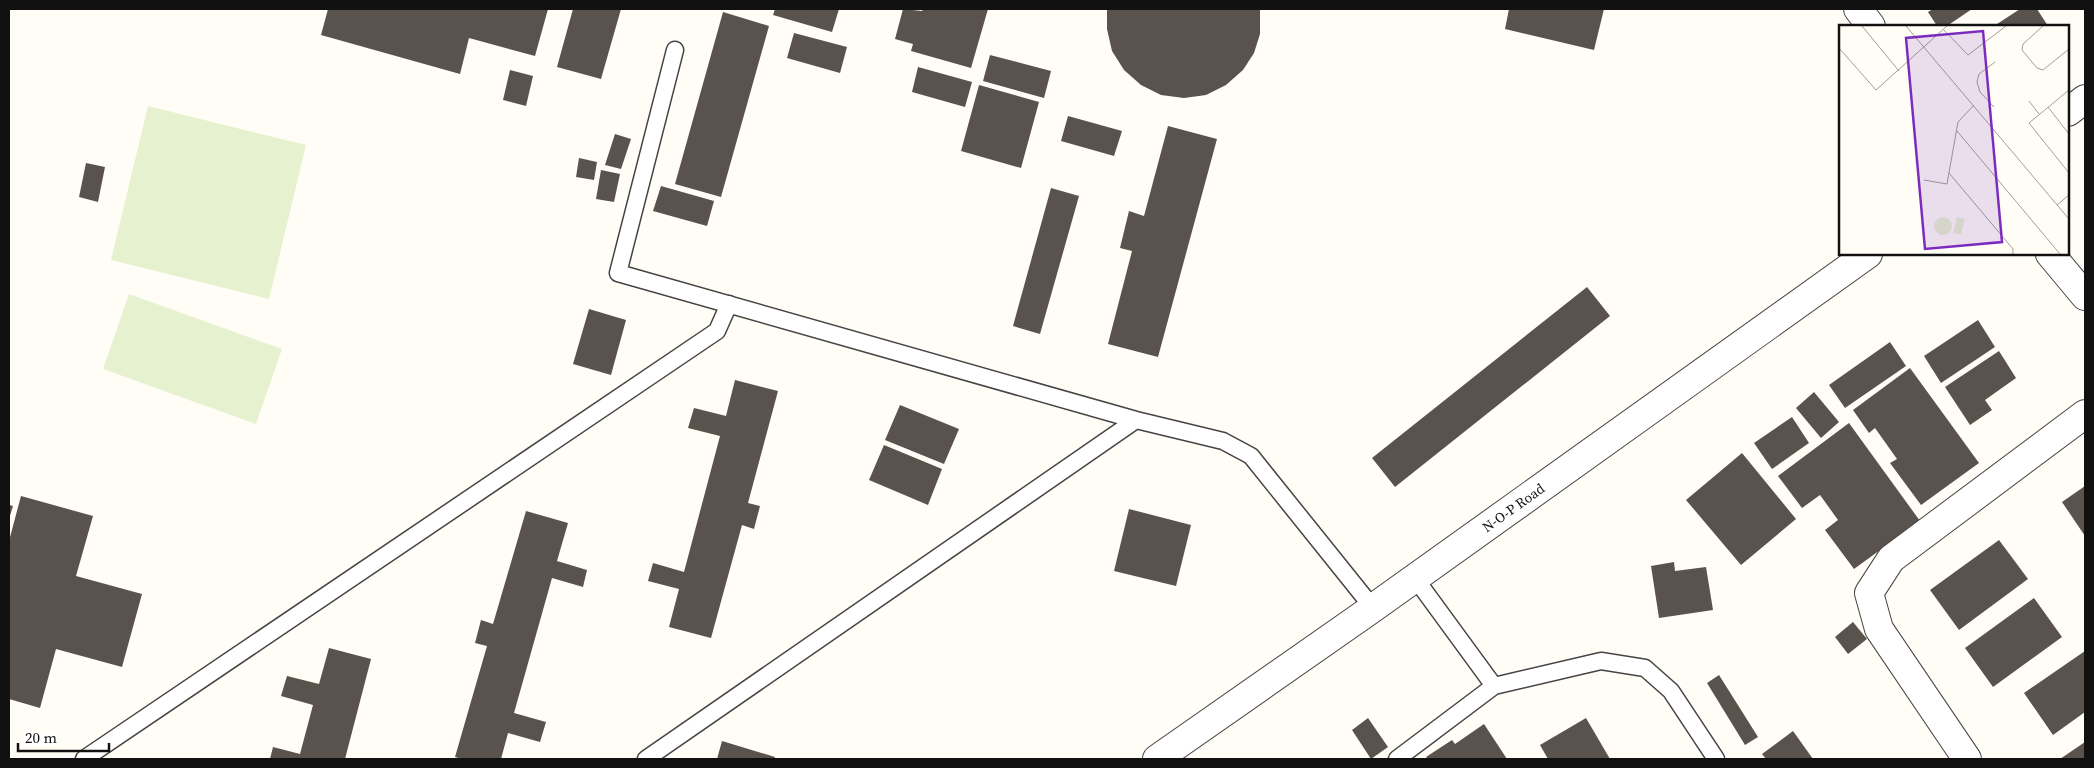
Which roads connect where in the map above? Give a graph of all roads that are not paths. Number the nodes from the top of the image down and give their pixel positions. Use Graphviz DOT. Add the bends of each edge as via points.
graph roads {
  1 [pos="1858,9"];
  2 [pos="1870,25"];
  3 [pos="675,50"];
  4 [pos="2085,99"];
  5 [pos="2069,111"];
  6 [pos="1867,255"];
  7 [pos="2051,255"];
  8 [pos="2085,296"];
  9 [pos="729,304"];
  10 [pos="2085,414"];
  11 [pos="1136,420"];
  12 [pos="1415,578"];
  13 [pos="1373,608"];
  14 [pos="1494,686"];
  15 [pos="84,759"];
  16 [pos="646,759"];
  17 [pos="1157,759"];
  18 [pos="1397,759"];
  19 [pos="1716,759"];
  20 [pos="1967,759"];
  1 -- 2 [label="street"];
  3 -- 9 [label="lane" via="618,273"];
  4 -- 5 [label="street"];
  6 -- 12 [label="street, N-O-P Road"];
  7 -- 8 [label="street"];
  9 -- 11 [label="lane"];
  9 -- 15 [label="lane" via="717,331"];
  10 -- 20 [label="street" via="1891,559 1869,593 1879,629"];
  11 -- 13 [label="lane" via="1222,441 1251,456"];
  11 -- 16 [label="lane"];
  12 -- 13 [label="street, N-O-P Road"];
  12 -- 14 [label="lane"];
  13 -- 17 [label="street, N-O-P Road"];
  14 -- 18 [label="lane"];
  14 -- 19 [label="lane" via="1601,661 1645,668 1671,691"];
}
